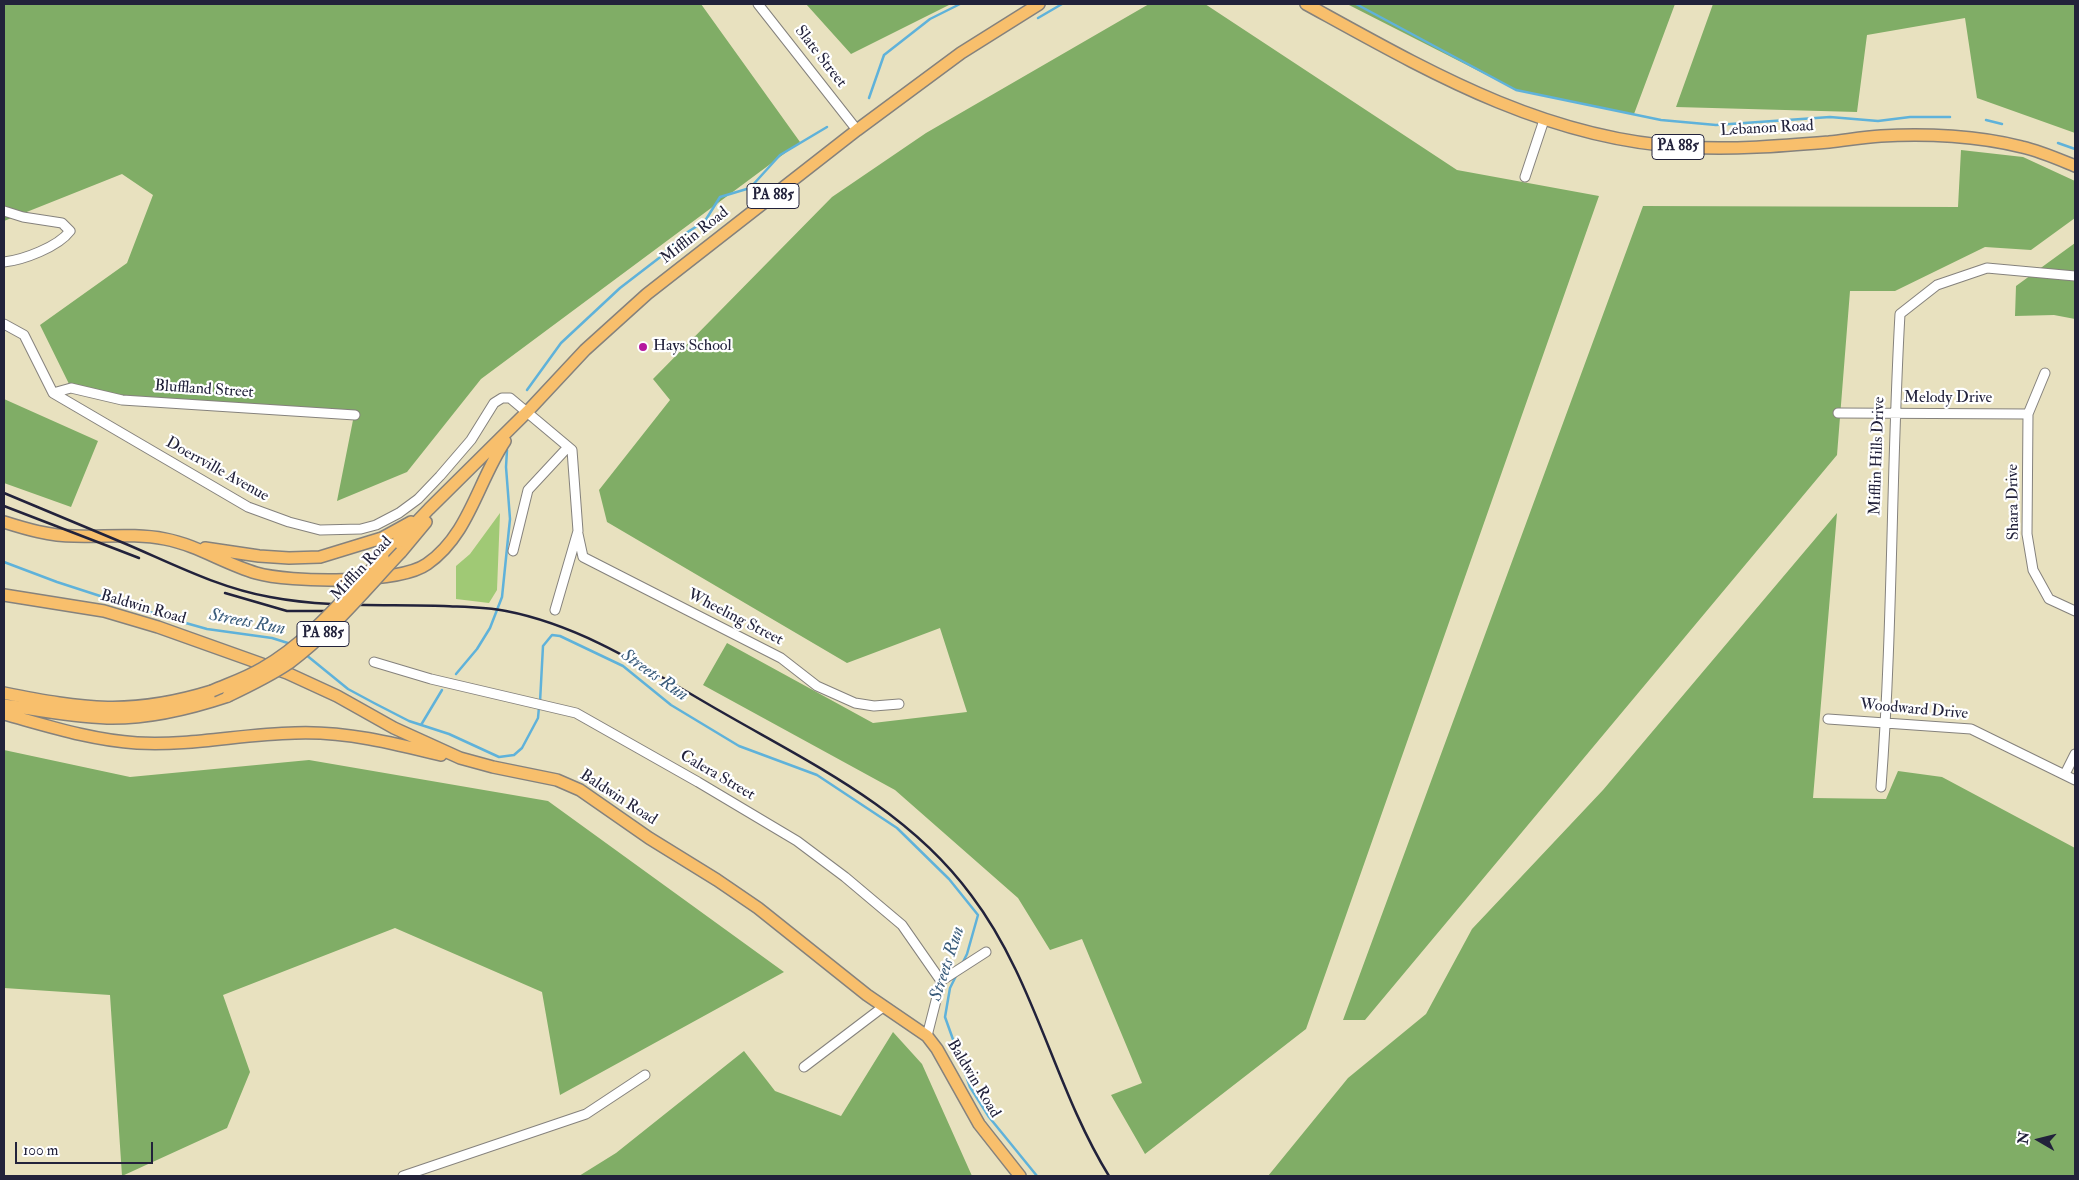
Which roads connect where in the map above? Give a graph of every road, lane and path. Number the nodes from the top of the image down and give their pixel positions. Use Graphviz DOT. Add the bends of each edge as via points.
graph roads {
  1 [pos="758,4"];
  2 [pos="1039,4"];
  3 [pos="1306,4"];
  4 [pos="1544,120"];
  5 [pos="857,130"];
  6 [pos="2075,166"];
  7 [pos="1525,177"];
  8 [pos="4,212"];
  9 [pos="4,262"];
  10 [pos="2075,276"];
  11 [pos="4,324"];
  12 [pos="2045,373"];
  13 [pos="53,393"];
  14 [pos="528,411"];
  15 [pos="1838,413"];
  16 [pos="1894,414"];
  17 [pos="2028,414"];
  18 [pos="355,415"];
  19 [pos="517,422"];
  20 [pos="568,447"];
  21 [pos="490,449"];
  22 [pos="429,509"];
  23 [pos="4,522"];
  24 [pos="578,531"];
  25 [pos="190,546"];
  26 [pos="513,551"];
  27 [pos="4,595"];
  28 [pos="555,610"];
  29 [pos="2075,611"];
  30 [pos="374,662"];
  31 [pos="4,693"];
  32 [pos="899,704"];
  33 [pos="4,705"];
  34 [pos="4,714"];
  35 [pos="1828,719"];
  36 [pos="1886,722"];
  37 [pos="2075,754"];
  38 [pos="493,767"];
  39 [pos="2065,774"];
  40 [pos="2075,780"];
  41 [pos="1881,787"];
  42 [pos="986,952"];
  43 [pos="941,981"];
  44 [pos="883,1007"];
  45 [pos="927,1036"];
  46 [pos="804,1067"];
  47 [pos="645,1075"];
  48 [pos="403,1176"];
  49 [pos="1020,1176"];
  1 -- 5 [label="street, Slate Street"];
  2 -- 5 [label="main road, Mifflin Road / PA 885" via="961,53"];
  3 -- 4 [label="main road, Lebanon Road / PA 885" via="1469,90"];
  4 -- 6 [label="main road, Lebanon Road / PA 885" via="1636,143 1700,148 1932,135 2021,146"];
  4 -- 7 [label="street"];
  5 -- 14 [label="main road, Mifflin Road / PA 885" via="647,294 591,344"];
  8 -- 9 [label="street" via="62,223 70,231 52,245"];
  10 -- 16 [label="street, Mifflin Hills Drive" via="1987,268 1937,285 1900,314"];
  11 -- 13 [label="street" via="24,334"];
  12 -- 17 [label="street, Shara Drive"];
  13 -- 14 [label="street, Doerrville Avenue" via="248,507 320,530 361,529 399,514 418,499 471,440 494,403 510,398"];
  13 -- 18 [label="street, Bluffland Street" via="71,388 122,400"];
  14 -- 19 [label="main road, Mifflin Road / PA 885"];
  14 -- 20 [label="street"];
  15 -- 16 [label="street, Melody Drive"];
  16 -- 17 [label="street, Melody Drive"];
  16 -- 36 [label="street, Mifflin Hills Drive"];
  17 -- 29 [label="street, Shara Drive" via="2027,534 2033,570 2049,599"];
  19 -- 21 [label="main road, Mifflin Road / PA 885"];
  19 -- 25 [label="main road" via="492,462 455,538 426,566 408,573 393,577 280,578 256,574"];
  20 -- 24 [label="street" via="572,450"];
  20 -- 26 [label="street" via="528,490"];
  21 -- 22 [label="main road, Mifflin Road / PA 885"];
  21 -- 33 [label="main road, Mifflin Road / PA 885, bridge" via="401,552 318,639 260,681 201,705 117,718"];
  22 -- 25 [label="main road" via="407,526 382,538 320,557 259,556"];
  22 -- 31 [label="main road, Mifflin Road / PA 885, bridge" via="320,623 276,660 254,673 212,691 162,704 114,709 58,704"];
  23 -- 25 [label="main road" via="58,535 148,536"];
  24 -- 28 [label="street"];
  24 -- 32 [label="street, Wheeling Street" via="583,557 781,658 817,686 854,703 874,706"];
  27 -- 38 [label="main road, Baldwin Road" via="104,611 246,658 337,696 394,728 460,758"];
  30 -- 43 [label="street, Calera Street" via="430,679 576,713 796,841 846,877 902,926"];
  34 -- 38 [label="main road" via="95,738 136,743 187,744 264,734 331,734 408,747"];
  35 -- 36 [label="street, Woodward Drive"];
  36 -- 39 [label="street, Woodward Drive" via="1971,729"];
  36 -- 41 [label="street, Mifflin Hills Drive"];
  37 -- 39 [label="street"];
  38 -- 44 [label="main road, Baldwin Road" via="556,780 580,790 758,908"];
  39 -- 40 [label="street, Woodward Drive"];
  42 -- 43 [label="street"];
  43 -- 45 [label="street"];
  44 -- 45 [label="main road, Baldwin Road"];
  44 -- 46 [label="street"];
  45 -- 49 [label="main road, Baldwin Road" via="979,1124"];
  47 -- 48 [label="street" via="586,1114"];
}
